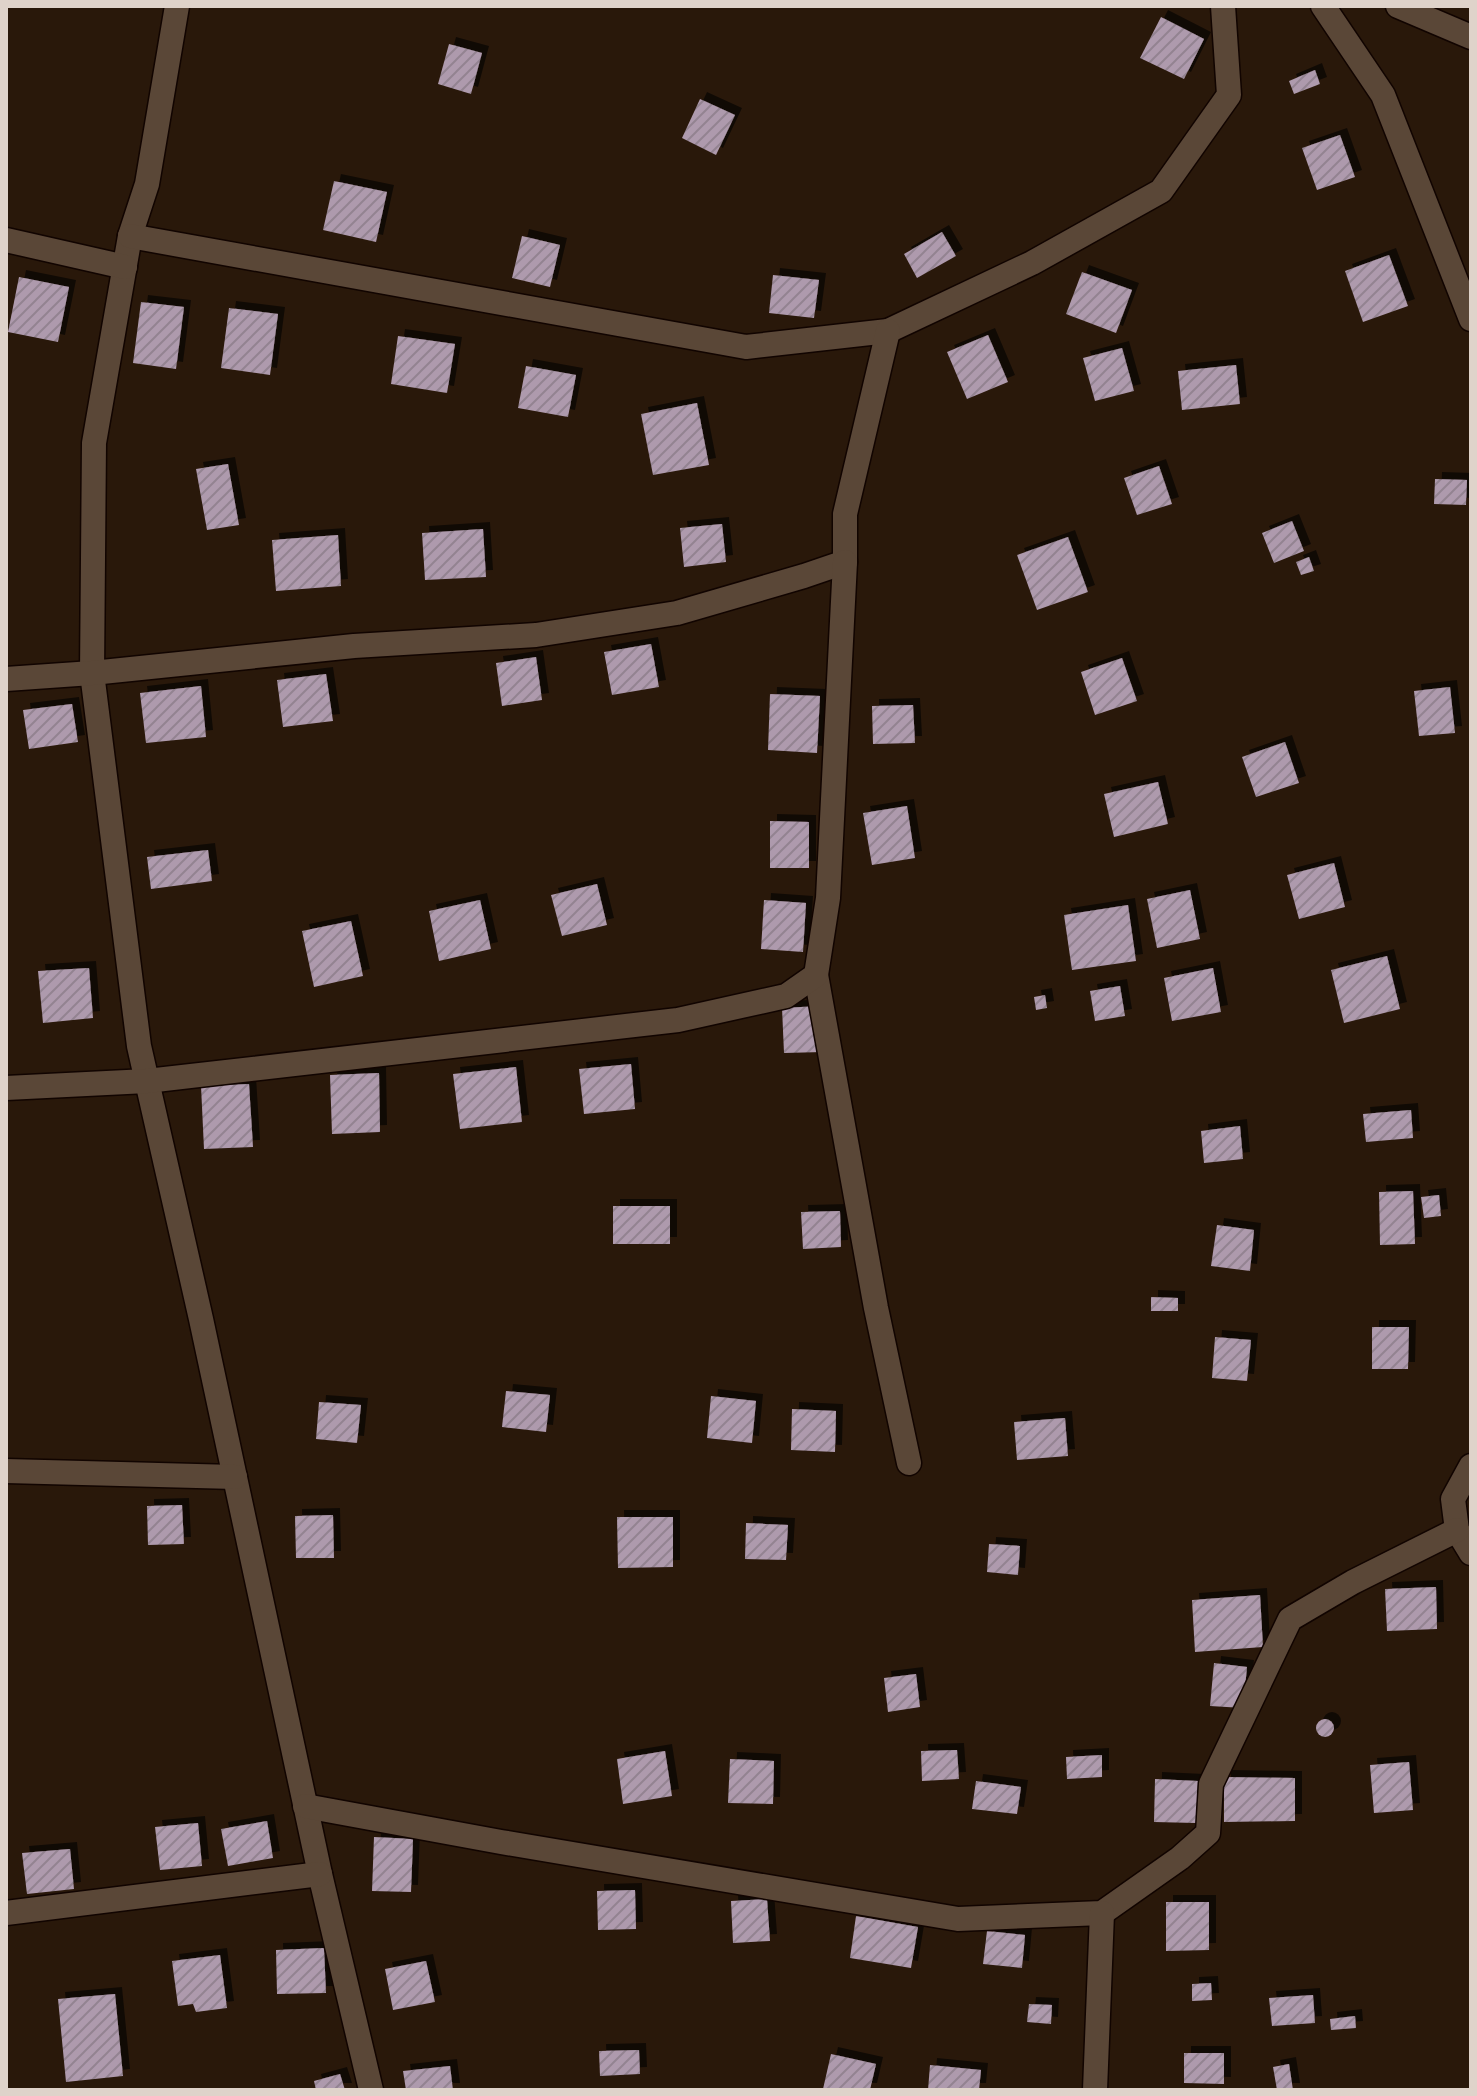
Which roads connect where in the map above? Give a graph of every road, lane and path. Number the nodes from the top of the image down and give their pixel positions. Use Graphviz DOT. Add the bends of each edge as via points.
graph roads {
  1 [pos="177,6"];
  2 [pos="1223,6"];
  3 [pos="1323,6"];
  4 [pos="1398,6"];
  5 [pos="1471,37"];
  6 [pos="130,236"];
  7 [pos="6,240"];
  8 [pos="125,267"];
  9 [pos="1471,319"];
  10 [pos="888,331"];
  11 [pos="845,562"];
  12 [pos="92,673"];
  13 [pos="6,679"];
  14 [pos="816,975"];
  15 [pos="147,1081"];
  16 [pos="6,1088"];
  17 [pos="909,1463"];
  18 [pos="1471,1466"];
  19 [pos="6,1471"];
  20 [pos="235,1477"];
  21 [pos="1457,1530"];
  22 [pos="1471,1553"];
  23 [pos="305,1806"];
  24 [pos="320,1874"];
  25 [pos="6,1913"];
  26 [pos="1102,1913"];
  27 [pos="371,2090"];
  28 [pos="1095,2090"];
  1 -- 6 [label="street" via="147,184"];
  2 -- 10 [label="street" via="1229,95 1161,191 1032,263"];
  3 -- 9 [label="street" via="1383,95"];
  4 -- 5 [label="street"];
  6 -- 8 [label="street"];
  6 -- 10 [label="street" via="746,347"];
  7 -- 8 [label="street"];
  8 -- 12 [label="street" via="94,443"];
  10 -- 11 [label="street" via="845,514"];
  11 -- 12 [label="street" via="677,613 551,632"];
  11 -- 14 [label="street" via="828,898"];
  12 -- 13 [label="street"];
  12 -- 15 [label="street"];
  14 -- 15 [label="street" via="786,996 678,1020"];
  14 -- 17 [label="street"];
  15 -- 16 [label="street"];
  15 -- 20 [label="street"];
  18 -- 21 [label="street" via="1453,1499"];
  19 -- 20 [label="street"];
  20 -- 23 [label="street"];
  21 -- 22 [label="street"];
  21 -- 26 [label="street" via="1290,1619 1211,1784 1208,1833"];
  23 -- 24 [label="street"];
  23 -- 26 [label="street" via="958,1919"];
  24 -- 25 [label="street"];
  24 -- 27 [label="street"];
  26 -- 28 [label="street"];
}
